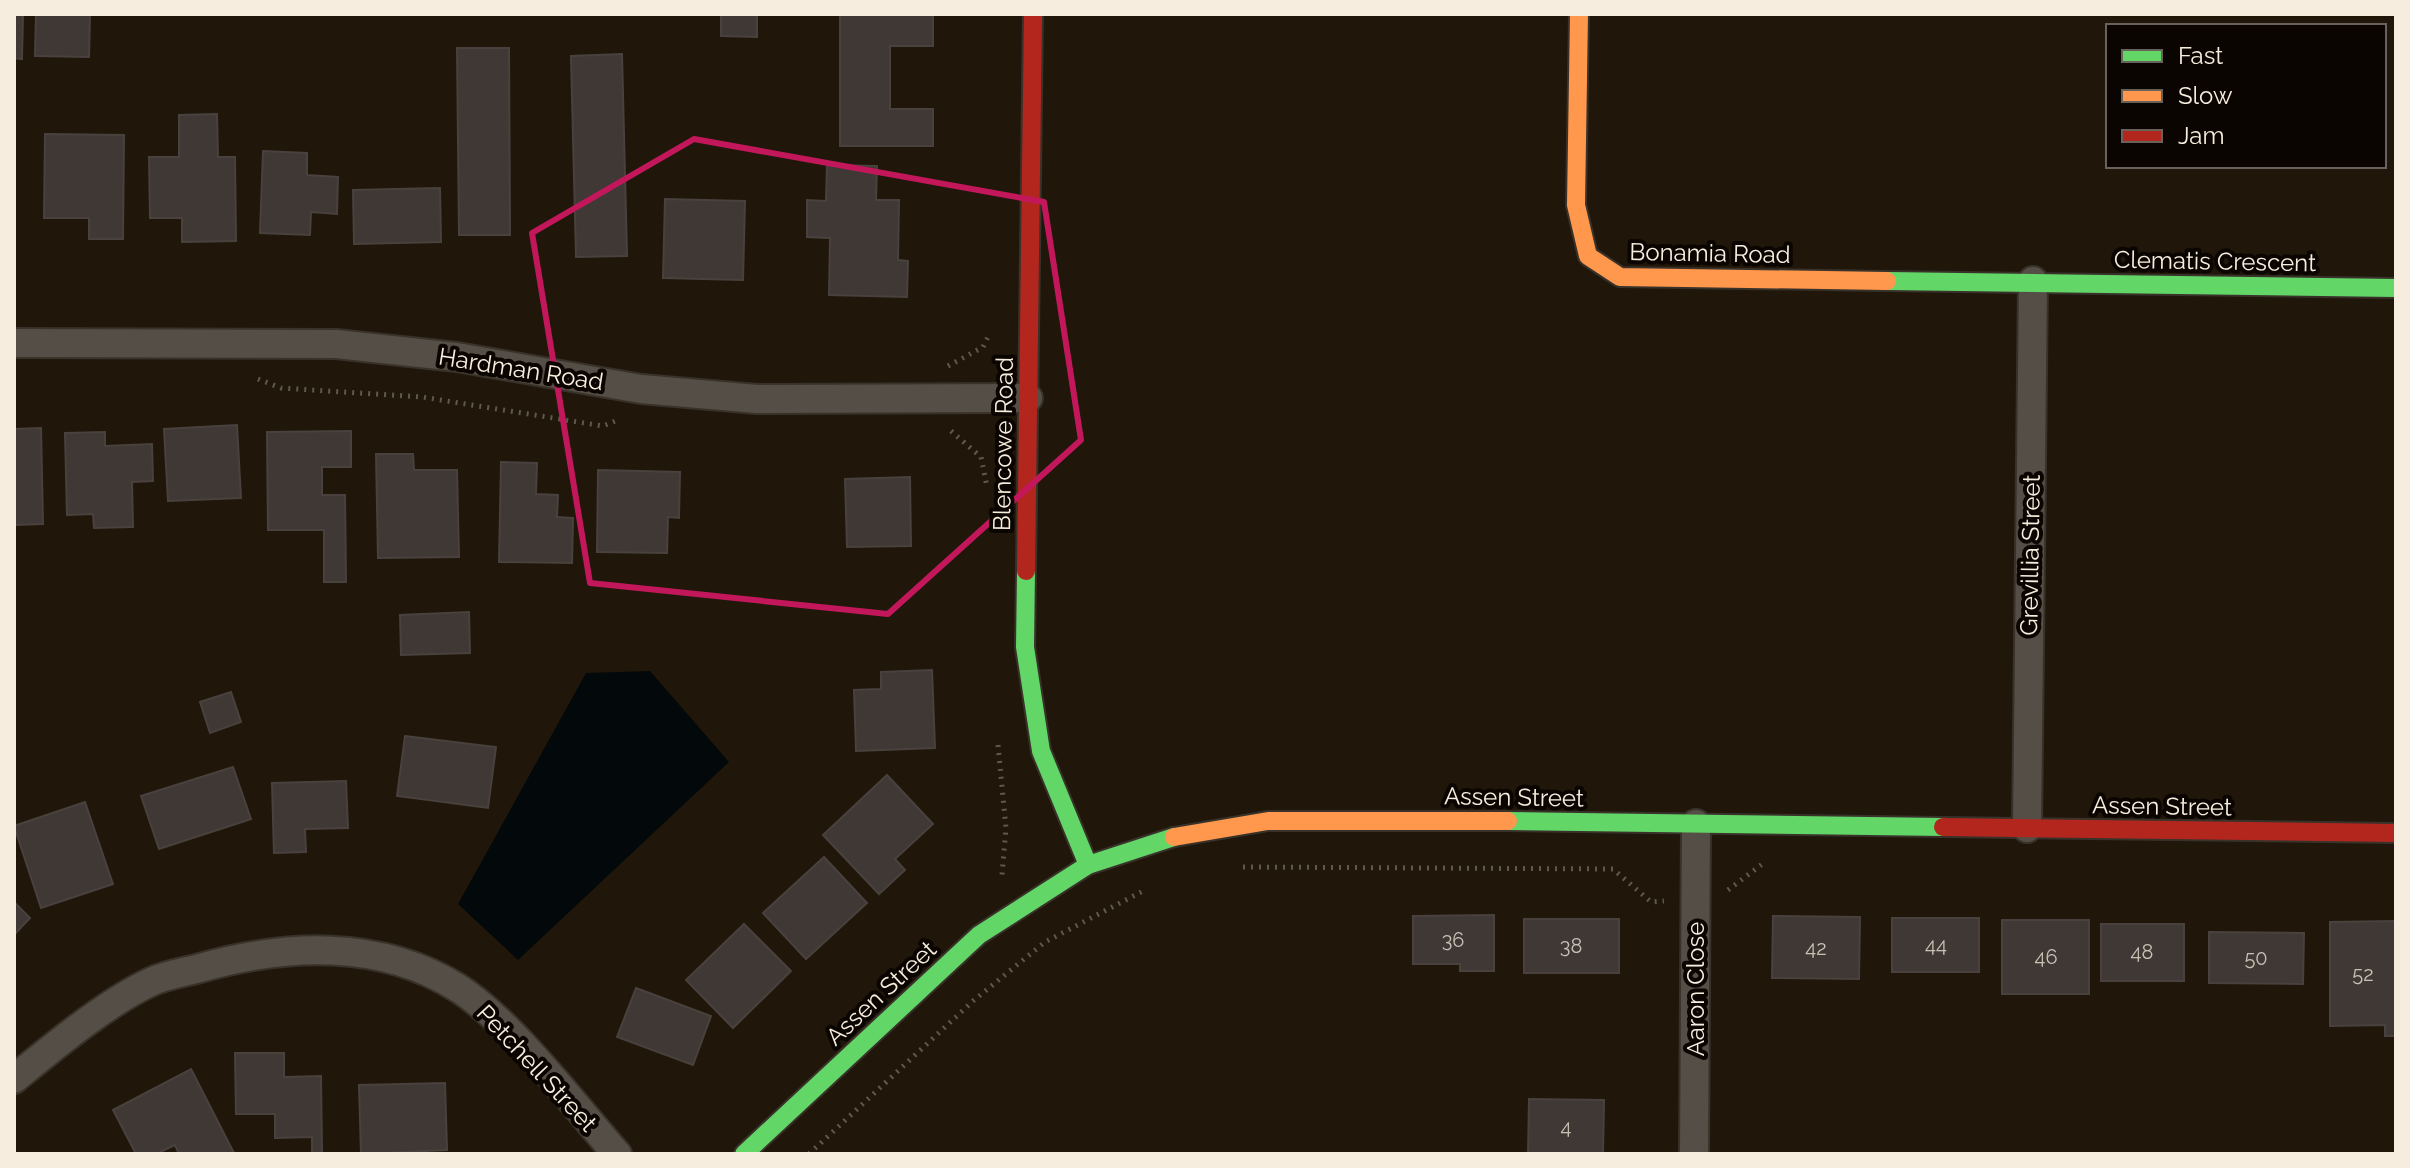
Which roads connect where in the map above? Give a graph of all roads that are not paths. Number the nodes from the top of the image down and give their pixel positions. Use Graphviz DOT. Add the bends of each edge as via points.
graph roads {
  1 [pos="1033,14"];
  2 [pos="1579,14"];
  3 [pos="2033,281"];
  4 [pos="2396,288"];
  5 [pos="14,343"];
  6 [pos="1028,398"];
  7 [pos="1696,824"];
  8 [pos="2027,828"];
  9 [pos="2396,833"];
  10 [pos="1088,865"];
  11 [pos="14,1079"];
  12 [pos="617,1154"];
  13 [pos="744,1154"];
  14 [pos="1694,1154"];
  1 -- 6 [label="street, Blencowe Road"];
  2 -- 3 [label="street, Bonamia Road" via="1576,205 1588,256 1620,277"];
  3 -- 4 [label="street, Clematis Crescent"];
  3 -- 8 [label="street, Grevillia Street"];
  5 -- 6 [label="street, Hardman Road" via="336,344 457,357 641,389 757,399"];
  6 -- 10 [label="street, Blencowe Road" via="1025,647 1041,751"];
  7 -- 8 [label="street, Assen Street"];
  7 -- 10 [label="street, Assen Street" via="1268,821 1165,839"];
  7 -- 14 [label="street, Aaron Close"];
  8 -- 9 [label="street, Assen Street"];
  10 -- 13 [label="street, Assen Street" via="979,935"];
  11 -- 12 [label="street, Petchell Street" via="67,1036 153,981 248,954 326,948 399,961 457,988 494,1017"];
}
